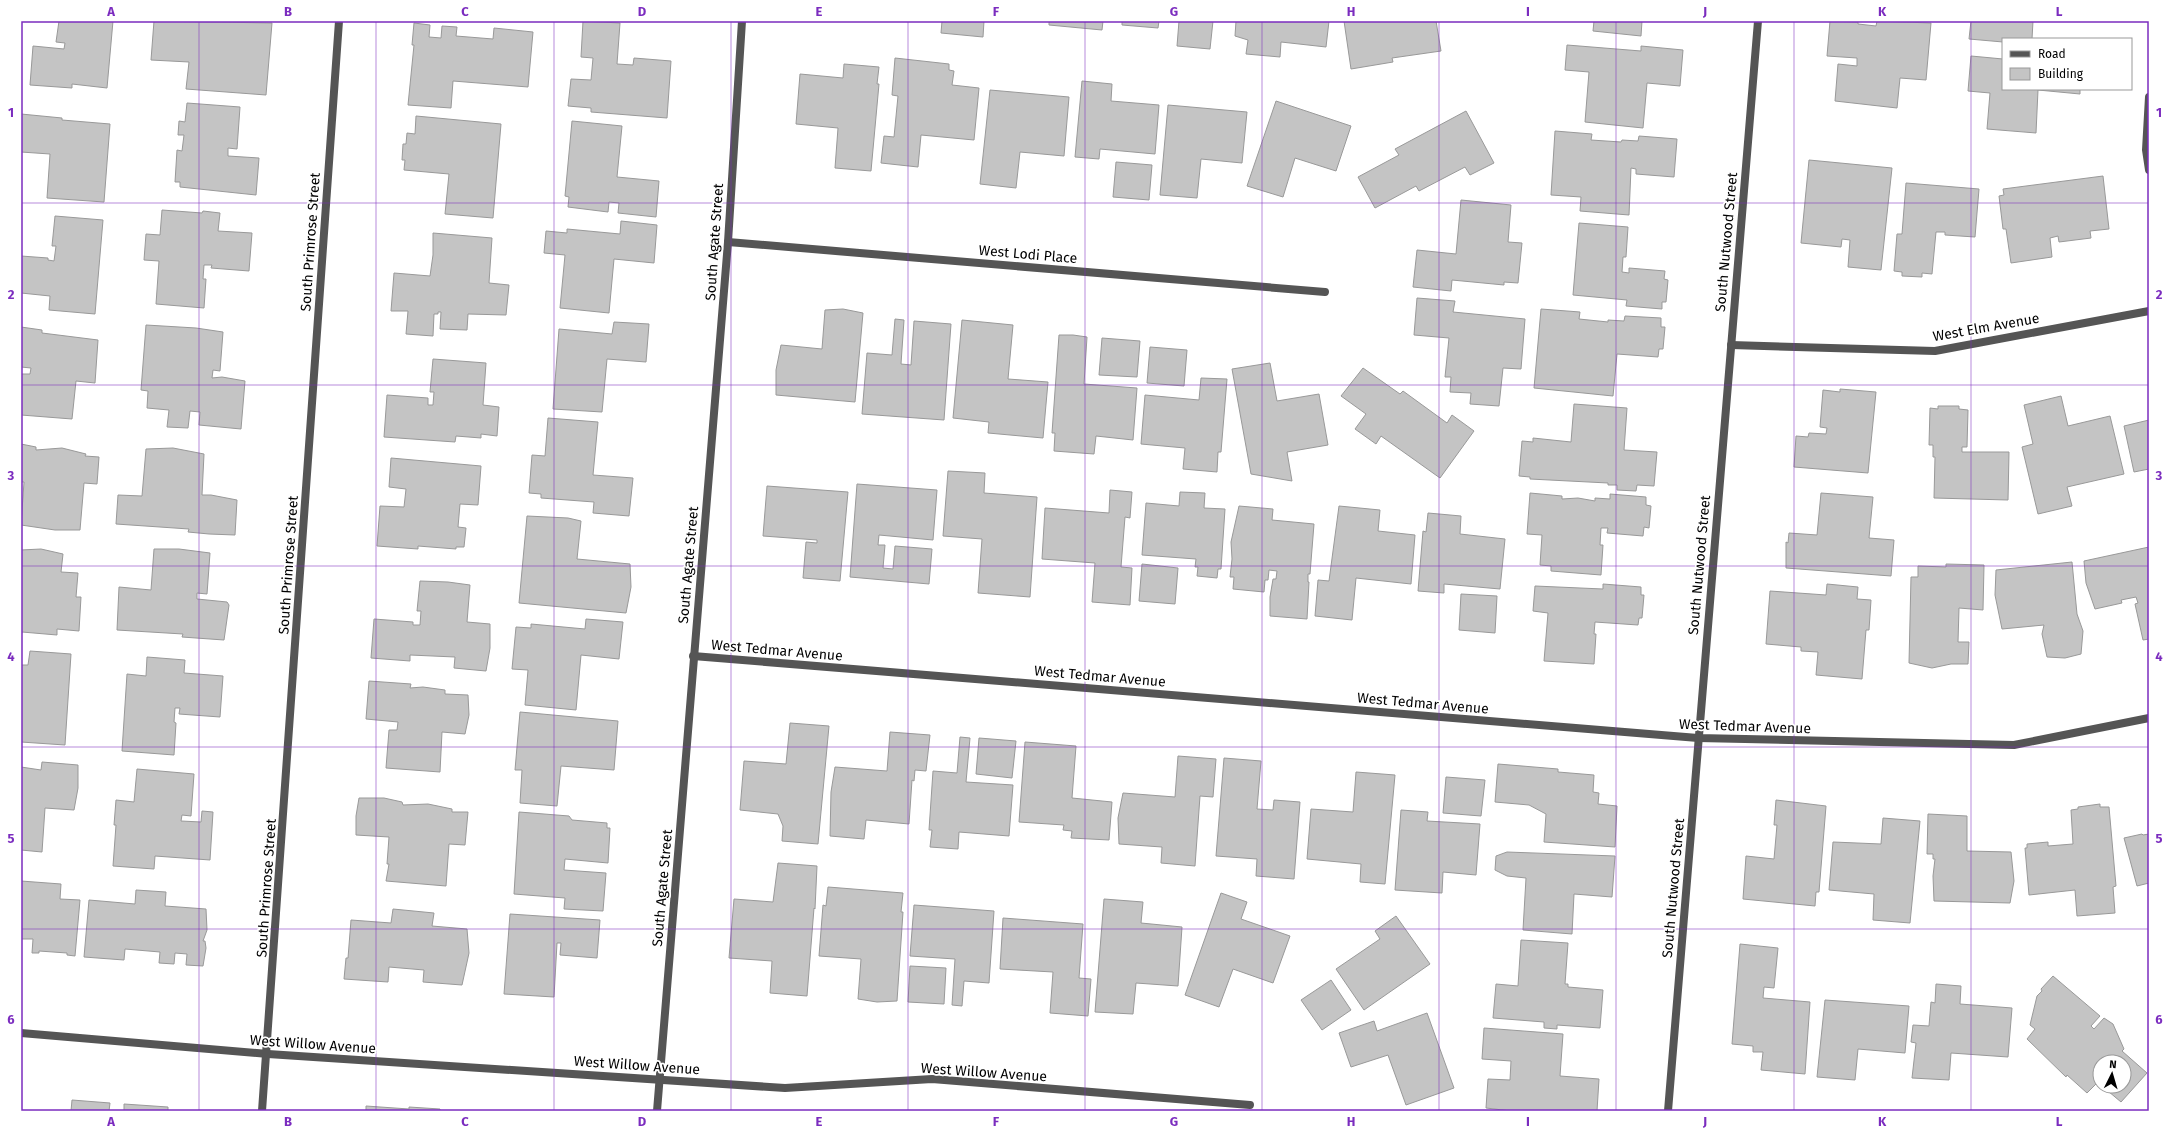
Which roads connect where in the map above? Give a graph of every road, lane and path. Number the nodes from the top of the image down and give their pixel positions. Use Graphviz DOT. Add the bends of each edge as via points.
graph roads {
  1 [pos="339,21"];
  2 [pos="742,21"];
  3 [pos="1758,21"];
  4 [pos="2149,97"];
  5 [pos="2149,170"];
  6 [pos="728,242"];
  7 [pos="1325,292"];
  8 [pos="2149,311"];
  9 [pos="1731,345"];
  10 [pos="693,656"];
  11 [pos="2149,718"];
  12 [pos="1698,738"];
  13 [pos="21,1033"];
  14 [pos="268,1054"];
  15 [pos="660,1079"];
  16 [pos="1250,1105"];
  17 [pos="262,1111"];
  18 [pos="657,1111"];
  19 [pos="1668,1111"];
  1 -- 14 [label="street, South Primrose Street"];
  2 -- 6 [label="street, South Agate Street"];
  3 -- 9 [label="street, South Nutwood Street"];
  4 -- 5 [label="street" via="2146,150"];
  6 -- 7 [label="street, West Lodi Place"];
  6 -- 10 [label="street, South Agate Street"];
  8 -- 9 [label="street, West Elm Avenue" via="1935,351"];
  9 -- 12 [label="street, South Nutwood Street"];
  10 -- 12 [label="street, West Tedmar Avenue"];
  10 -- 15 [label="street, South Agate Street"];
  11 -- 12 [label="street, West Tedmar Avenue" via="2014,745"];
  12 -- 19 [label="street, South Nutwood Street"];
  13 -- 14 [label="street, West Willow Avenue"];
  14 -- 15 [label="street, West Willow Avenue"];
  14 -- 17 [label="street, South Primrose Street"];
  15 -- 16 [label="street, West Willow Avenue" via="785,1088 932,1079"];
  15 -- 18 [label="street, South Agate Street"];
}
